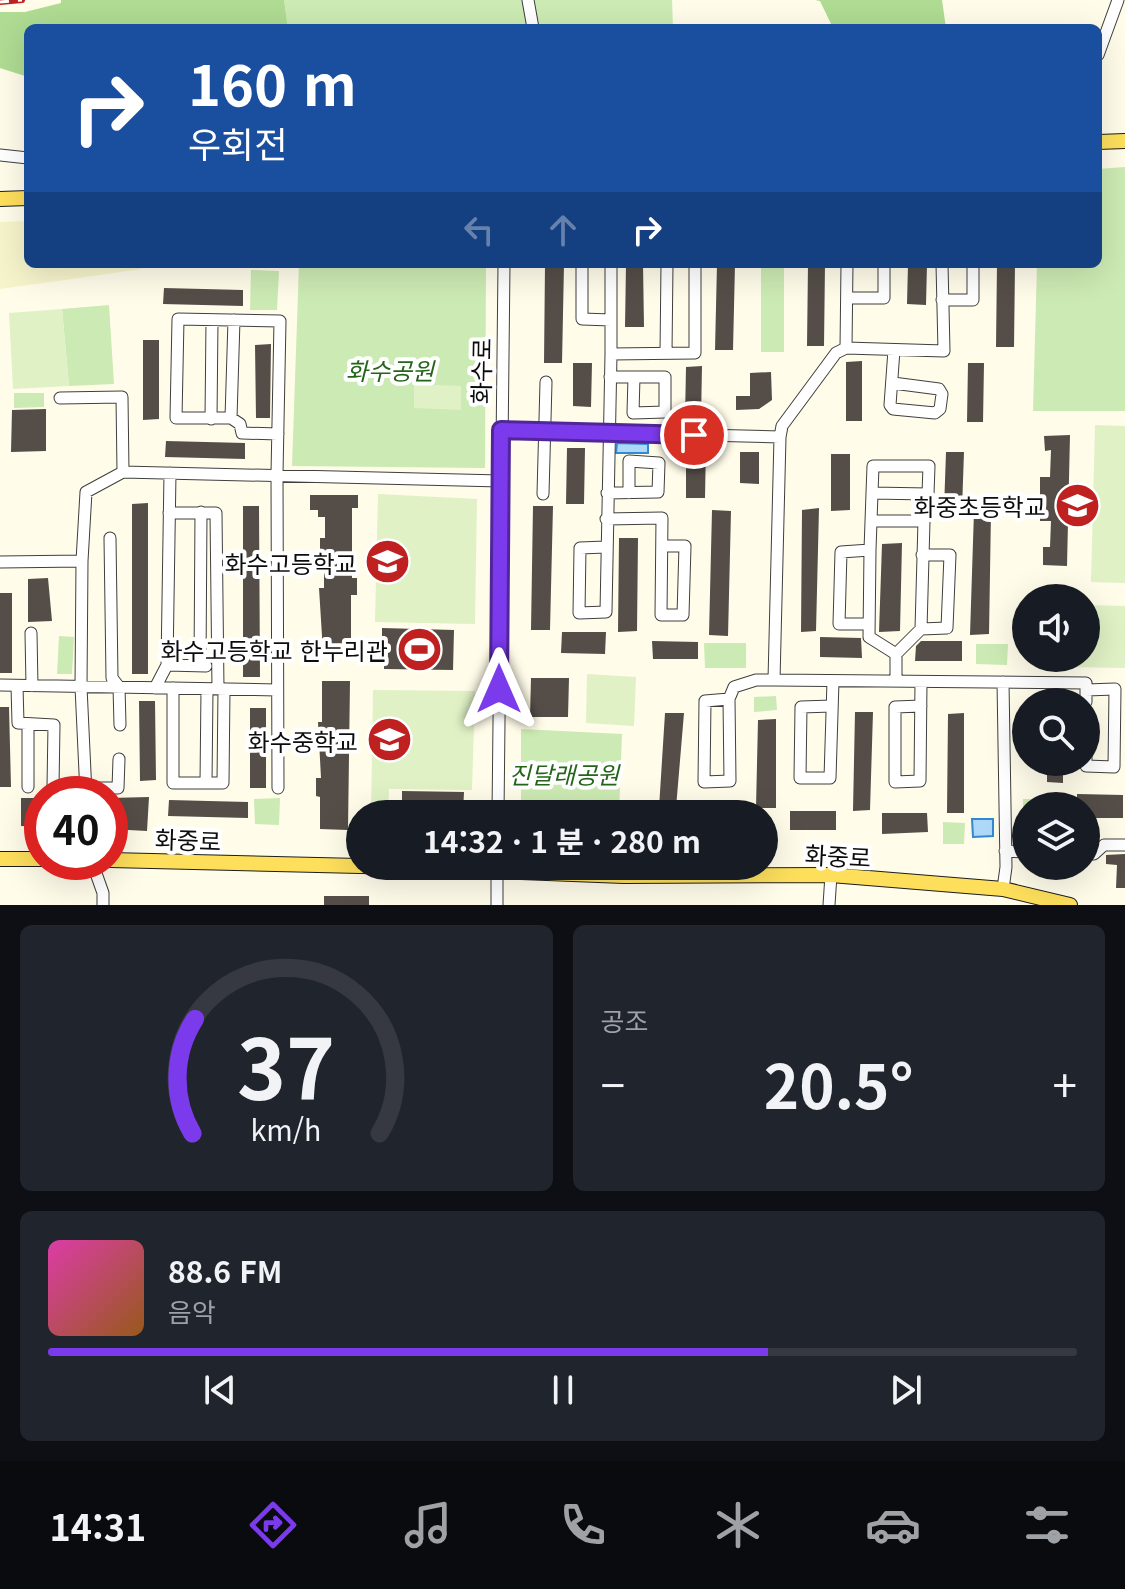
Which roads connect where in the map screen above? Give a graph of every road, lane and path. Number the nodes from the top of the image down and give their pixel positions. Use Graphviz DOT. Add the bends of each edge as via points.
graph roads {
  1 [pos="528,0"];
  2 [pos="1118,0"];
  3 [pos="532,24"];
  4 [pos="1102,44"];
  5 [pos="1125,141"];
  6 [pos="1102,142"];
  7 [pos="0,155"];
  8 [pos="24,158"];
  9 [pos="24,198"];
  10 [pos="0,199"];
  11 [pos="504,268"];
  12 [pos="582,268"];
  13 [pos="611,268"];
  14 [pos="667,268"];
  15 [pos="695,268"];
  16 [pos="847,268"];
  17 [pos="884,268"];
  18 [pos="942,268"];
  19 [pos="973,268"];
  20 [pos="847,298"];
  21 [pos="942,300"];
  22 [pos="212,320"];
  23 [pos="234,320"];
  24 [pos="611,320"];
  25 [pos="846,348"];
  26 [pos="894,350"];
  27 [pos="666,353"];
  28 [pos="611,354"];
  29 [pos="610,377"];
  30 [pos="634,377"];
  31 [pos="546,382"];
  32 [pos="893,383"];
  33 [pos="60,398"];
  34 [pos="231,418"];
  35 [pos="211,419"];
  36 [pos="501,430"];
  37 [pos="544,431"];
  38 [pos="608,433"];
  39 [pos="278,434"];
  40 [pos="780,437"];
  41 [pos="123,472"];
  42 [pos="170,473"];
  43 [pos="282,474"];
  44 [pos="501,481"];
  45 [pos="607,493"];
  46 [pos="629,493"];
  47 [pos="872,493"];
  48 [pos="543,494"];
  49 [pos="201,512"];
  50 [pos="169,513"];
  51 [pos="606,519"];
  52 [pos="871,521"];
  53 [pos="110,538"];
  54 [pos="662,546"];
  55 [pos="606,547"];
  56 [pos="870,550"];
  57 [pos="922,555"];
  58 [pos="82,561"];
  59 [pos="0,562"];
  60 [pos="869,624"];
  61 [pos="921,629"];
  62 [pos="31,633"];
  63 [pos="896,654"];
  64 [pos="167,665"];
  65 [pos="200,666"];
  66 [pos="215,666"];
  67 [pos="774,680"];
  68 [pos="833,681"];
  69 [pos="896,681"];
  70 [pos="921,682"];
  71 [pos="1003,682"];
  72 [pos="0,685"];
  73 [pos="17,686"];
  74 [pos="32,686"];
  75 [pos="81,687"];
  76 [pos="119,687"];
  77 [pos="155,688"];
  78 [pos="173,688"];
  79 [pos="1086,688"];
  80 [pos="216,689"];
  81 [pos="277,690"];
  82 [pos="1100,693"];
  83 [pos="729,699"];
  84 [pos="832,706"];
  85 [pos="921,706"];
  86 [pos="28,724"];
  87 [pos="120,725"];
  88 [pos="119,759"];
  89 [pos="1100,766"];
  90 [pos="28,776"];
  91 [pos="53,776"];
  92 [pos="85,776"];
  93 [pos="118,776"];
  94 [pos="278,788"];
  95 [pos="498,800"];
  96 [pos="1125,845"];
  97 [pos="1100,849"];
  98 [pos="1005,851"];
  99 [pos="1012,851"];
  100 [pos="0,859"];
  101 [pos="24,859"];
  102 [pos="128,860"];
  103 [pos="346,866"];
  104 [pos="778,875"];
  105 [pos="831,875"];
  106 [pos="98,880"];
  107 [pos="497,880"];
  108 [pos="1003,889"];
  109 [pos="103,905"];
  110 [pos="497,905"];
  111 [pos="829,905"];
  112 [pos="1070,905"];
  1 -- 3 [label="street"];
  2 -- 4 [label="street"];
  5 -- 6 [label="main road"];
  7 -- 8 [label="street"];
  9 -- 10 [label="main road"];
  11 -- 36 [label="street, 화수로"];
  12 -- 24 [label="street" via="582,319"];
  13 -- 24 [label="street"];
  14 -- 27 [label="street"];
  15 -- 27 [label="street" via="695,353"];
  16 -- 20 [label="street"];
  17 -- 20 [label="street" via="884,298"];
  18 -- 21 [label="street"];
  19 -- 21 [label="street" via="973,300"];
  20 -- 25 [label="street"];
  21 -- 26 [label="street" via="944,351"];
  22 -- 23 [label="street"];
  22 -- 35 [label="street"];
  22 -- 35 [label="street" via="178,319 176,422"];
  23 -- 34 [label="street"];
  23 -- 39 [label="street" via="280,321"];
  24 -- 28 [label="street"];
  25 -- 26 [label="street"];
  25 -- 40 [label="street" via="836,353 782,426"];
  26 -- 32 [label="street"];
  27 -- 28 [label="street"];
  28 -- 29 [label="street"];
  29 -- 30 [label="street"];
  29 -- 38 [label="street"];
  31 -- 37 [label="street"];
  32 -- 32 [label="street" via="893,409 940,409 939,389"];
  33 -- 41 [label="street" via="122,397"];
  34 -- 35 [label="street"];
  34 -- 39 [label="street" via="242,433"];
  36 -- 37 [label="street"];
  36 -- 44 [label="street, 화수로"];
  37 -- 38 [label="street"];
  37 -- 48 [label="street"];
  38 -- 40 [label="street"];
  38 -- 45 [label="street"];
  39 -- 43 [label="street"];
  40 -- 67 [label="street"];
  41 -- 42 [label="street"];
  41 -- 58 [label="street" via="86,492"];
  42 -- 43 [label="street"];
  42 -- 50 [label="street"];
  43 -- 44 [label="street"];
  43 -- 81 [label="street"];
  44 -- 95 [label="street, 화수로"];
  45 -- 46 [label="street"];
  45 -- 51 [label="street"];
  47 -- 47 [label="street" via="873,466 929,466 928,494"];
  47 -- 52 [label="street"];
  49 -- 50 [label="street"];
  49 -- 65 [label="street"];
  49 -- 66 [label="street" via="216,513"];
  50 -- 64 [label="street"];
  51 -- 54 [label="street" via="662,518"];
  51 -- 55 [label="street"];
  52 -- 56 [label="street"];
  52 -- 57 [label="street" via="924,521"];
  53 -- 76 [label="street" via="112,678"];
  54 -- 54 [label="street" via="661,615 683,615 685,546"];
  55 -- 55 [label="street" via="606,612 579,613 580,548"];
  56 -- 60 [label="street"];
  56 -- 60 [label="street" via="841,552 839,624"];
  57 -- 61 [label="street"];
  57 -- 61 [label="street" via="950,555 947,628"];
  58 -- 59 [label="street"];
  58 -- 75 [label="street"];
  60 -- 63 [label="street" via="869,637"];
  61 -- 63 [label="street"];
  62 -- 74 [label="street"];
  63 -- 69 [label="street"];
  64 -- 65 [label="street"];
  64 -- 77 [label="street"];
  65 -- 66 [label="street"];
  66 -- 80 [label="street"];
  67 -- 68 [label="street"];
  67 -- 83 [label="street" via="734,687"];
  68 -- 69 [label="street"];
  68 -- 84 [label="street"];
  69 -- 70 [label="street"];
  70 -- 71 [label="street"];
  70 -- 85 [label="street"];
  71 -- 79 [label="street" via="1086,683"];
  71 -- 98 [label="street"];
  72 -- 73 [label="street"];
  73 -- 74 [label="street"];
  73 -- 86 [label="street" via="18,723"];
  74 -- 75 [label="street"];
  75 -- 76 [label="street"];
  75 -- 92 [label="street"];
  76 -- 77 [label="street"];
  76 -- 87 [label="street"];
  77 -- 78 [label="street"];
  78 -- 80 [label="street"];
  78 -- 80 [label="street" via="173,783 206,783"];
  80 -- 81 [label="street"];
  81 -- 94 [label="street"];
  82 -- 89 [label="street" via="1115,689 1114,767"];
  83 -- 83 [label="street" via="705,701 704,782 730,781"];
  84 -- 84 [label="street" via="801,707 800,778 830,778"];
  85 -- 85 [label="street" via="920,781 895,782 895,707"];
  86 -- 90 [label="street"];
  86 -- 91 [label="street" via="54,725"];
  88 -- 93 [label="street"];
  96 -- 97 [label="street"];
  98 -- 99 [label="street"];
  98 -- 108 [label="street"];
  100 -- 101 [label="main road"];
  102 -- 103 [label="main road, 화중로"];
  104 -- 105 [label="main road, 화중로"];
  105 -- 108 [label="main road, 화중로"];
  105 -- 111 [label="street"];
  106 -- 109 [label="street"];
  107 -- 110 [label="street"];
  108 -- 112 [label="main road, 화중로"];
}
